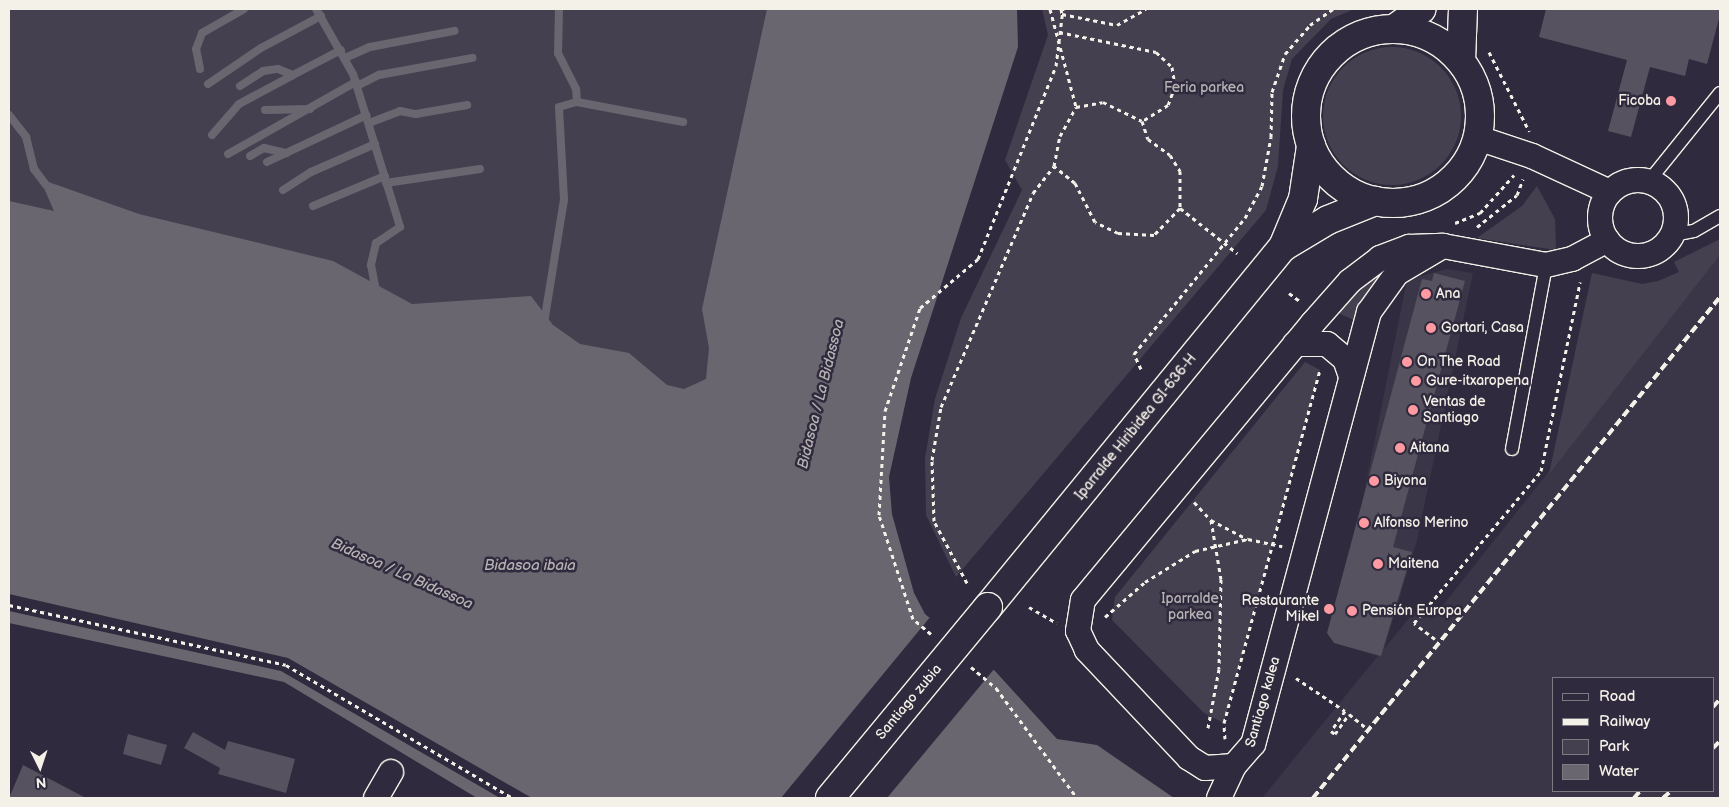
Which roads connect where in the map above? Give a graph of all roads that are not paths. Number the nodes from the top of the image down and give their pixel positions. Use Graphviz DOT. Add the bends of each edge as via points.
graph roads {
  1 [pos="1422,9"];
  2 [pos="1463,9"];
  3 [pos="1394,29"];
  4 [pos="1461,61"];
  5 [pos="1720,93"];
  6 [pos="1478,138"];
  7 [pos="1311,146"];
  8 [pos="1649,181"];
  9 [pos="1610,192"];
  10 [pos="1375,201"];
  11 [pos="1720,216"];
  12 [pos="1673,235"];
  13 [pos="1444,237"];
  14 [pos="1607,240"];
  15 [pos="1283,247"];
  16 [pos="1546,265"];
  17 [pos="1295,344"];
  18 [pos="1351,376"];
  19 [pos="1512,449"];
  20 [pos="988,607"];
  21 [pos="1227,768"];
  22 [pos="391,772"];
  23 [pos="376,798"];
  24 [pos="830,798"];
  25 [pos="1219,798"];
  1 -- 3 [label="main road, Iparralde Hiribidea GI-636-H"];
  2 -- 4 [label="main road, Iparralde Hiribidea GI-636-H"];
  3 -- 4 [label="main road, Iparralde Hiribidea GI-636-H" via="1431,37"];
  3 -- 7 [label="main road, Iparralde Hiribidea GI-636-H" via="1354,38 1322,65 1306,104"];
  4 -- 6 [label="main road, Iparralde Hiribidea GI-636-H" via="1479,98"];
  5 -- 8 [label="lane"];
  6 -- 9 [label="street" via="1521,152"];
  6 -- 10 [label="main road, Iparralde Hiribidea GI-636-H" via="1456,176 1439,190 1404,202"];
  7 -- 10 [label="main road, Iparralde Hiribidea GI-636-H" via="1336,181"];
  7 -- 15 [label="main road, Iparralde Hiribidea GI-636-H" via="1303,199"];
  8 -- 9 [label="street" via="1628,181"];
  8 -- 12 [label="street" via="1661,187 1673,202 1677,222"];
  9 -- 14 [label="street" via="1600,216"];
  10 -- 15 [label="main road, Iparralde Hiribidea GI-636-H" via="1328,220"];
  11 -- 12 [label="lane" via="1694,231"];
  12 -- 14 [label="street" via="1655,253 1642,256 1616,250"];
  13 -- 16 [label="street"];
  13 -- 17 [label="street" via="1380,258 1350,281"];
  13 -- 18 [label="street, Santiago kalea" via="1397,272 1377,295"];
  14 -- 16 [label="street" via="1572,260"];
  15 -- 20 [label="main road, Iparralde Hiribidea GI-636-H"];
  16 -- 19 [label="lane"];
  17 -- 18 [label="street" via="1319,342 1336,350"];
  17 -- 21 [label="street" via="1083,600 1077,616 1087,650 1189,758 1205,768"];
  18 -- 21 [label="street, Santiago kalea" via="1253,744"];
  20 -- 24 [label="main road, Santiago zubia, bridge"];
  21 -- 25 [label="street, Santiago kalea"];
  22 -- 23 [label="street"];
}
